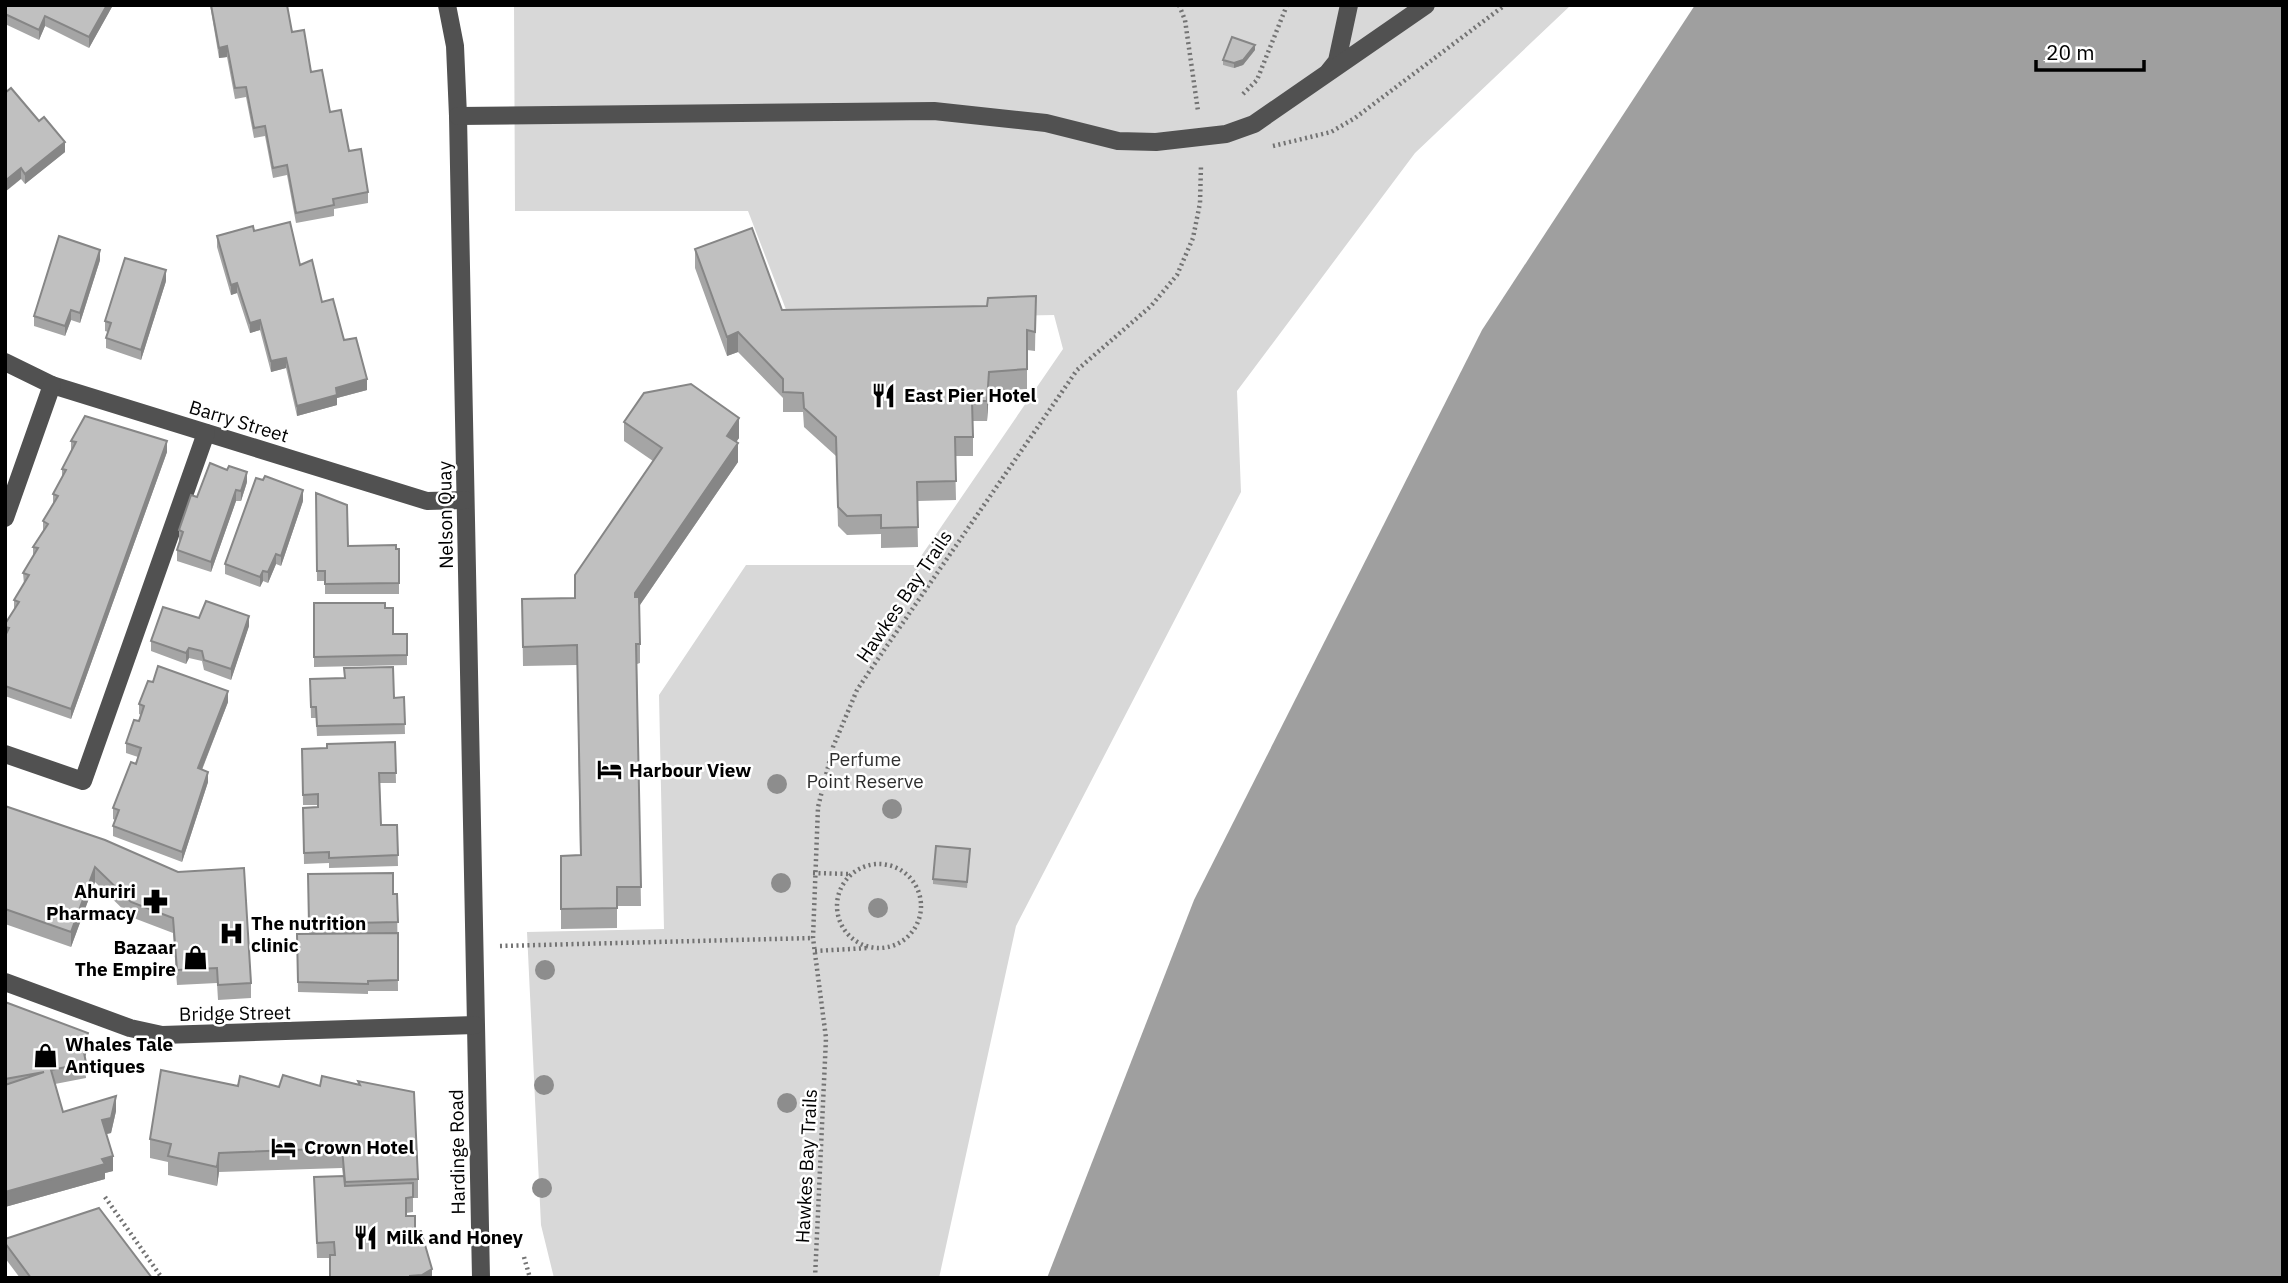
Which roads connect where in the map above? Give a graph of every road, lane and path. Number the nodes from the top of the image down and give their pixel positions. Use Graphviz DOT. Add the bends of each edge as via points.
graph roads {
  1 [pos="447,5"];
  2 [pos="1179,5"];
  3 [pos="1287,5"];
  4 [pos="1349,5"];
  5 [pos="1426,5"];
  6 [pos="1505,5"];
  7 [pos="1322,79"];
  8 [pos="1236,101"];
  9 [pos="1211,112"];
  10 [pos="458,116"];
  11 [pos="1200,138"];
  12 [pos="1267,147"];
  13 [pos="5,362"];
  14 [pos="52,385"];
  15 [pos="206,433"];
  16 [pos="466,500"];
  17 [pos="5,518"];
  18 [pos="5,754"];
  19 [pos="813,873"];
  20 [pos="850,874"];
  21 [pos="813,938"];
  22 [pos="475,946"];
  23 [pos="869,948"];
  24 [pos="815,951"];
  25 [pos="5,982"];
  26 [pos="475,1025"];
  27 [pos="105,1197"];
  28 [pos="524,1256"];
  29 [pos="162,1278"];
  30 [pos="481,1278"];
  31 [pos="530,1278"];
  32 [pos="815,1278"];
  1 -- 10 [label="street, Nelson Quay" via="455,46"];
  2 -- 9 [label="path" via="1198,115"];
  3 -- 8 [label="path" via="1257,80"];
  4 -- 7 [label="street" via="1337,61"];
  5 -- 7 [label="street"];
  6 -- 12 [label="path" via="1355,118 1331,132"];
  7 -- 11 [label="street" via="1254,124"];
  10 -- 11 [label="street" via="934,111 1046,123 1118,141"];
  10 -- 16 [label="street, Nelson Quay"];
  11 -- 19 [label="path, Hawkes Bay Trails" via="1200,203 1193,238 1177,275 1151,306 1077,370 857,690 834,747 818,807"];
  13 -- 14 [label="street, Barry Street"];
  14 -- 15 [label="street, Barry Street"];
  14 -- 17 [label="street"];
  15 -- 16 [label="street, Barry Street" via="427,500"];
  15 -- 18 [label="street" via="83,782"];
  16 -- 22 [label="street, Nelson Quay"];
  19 -- 20 [label="path"];
  19 -- 21 [label="path, Hawkes Bay Trails"];
  20 -- 23 [label="path" via="837,910 846,933"];
  20 -- 23 [label="path" via="877,864 891,866 904,872 920,896 918,925 909,937 897,945"];
  21 -- 22 [label="path"];
  21 -- 24 [label="path, Hawkes Bay Trails"];
  22 -- 26 [label="street, Nelson Quay"];
  23 -- 24 [label="path"];
  24 -- 32 [label="path, Hawkes Bay Trails" via="825,1038"];
  25 -- 26 [label="street, Bridge Street" via="130,1028 162,1035"];
  26 -- 30 [label="street, Hardinge Road"];
  27 -- 29 [label="path"];
  28 -- 31 [label="path"];
}
